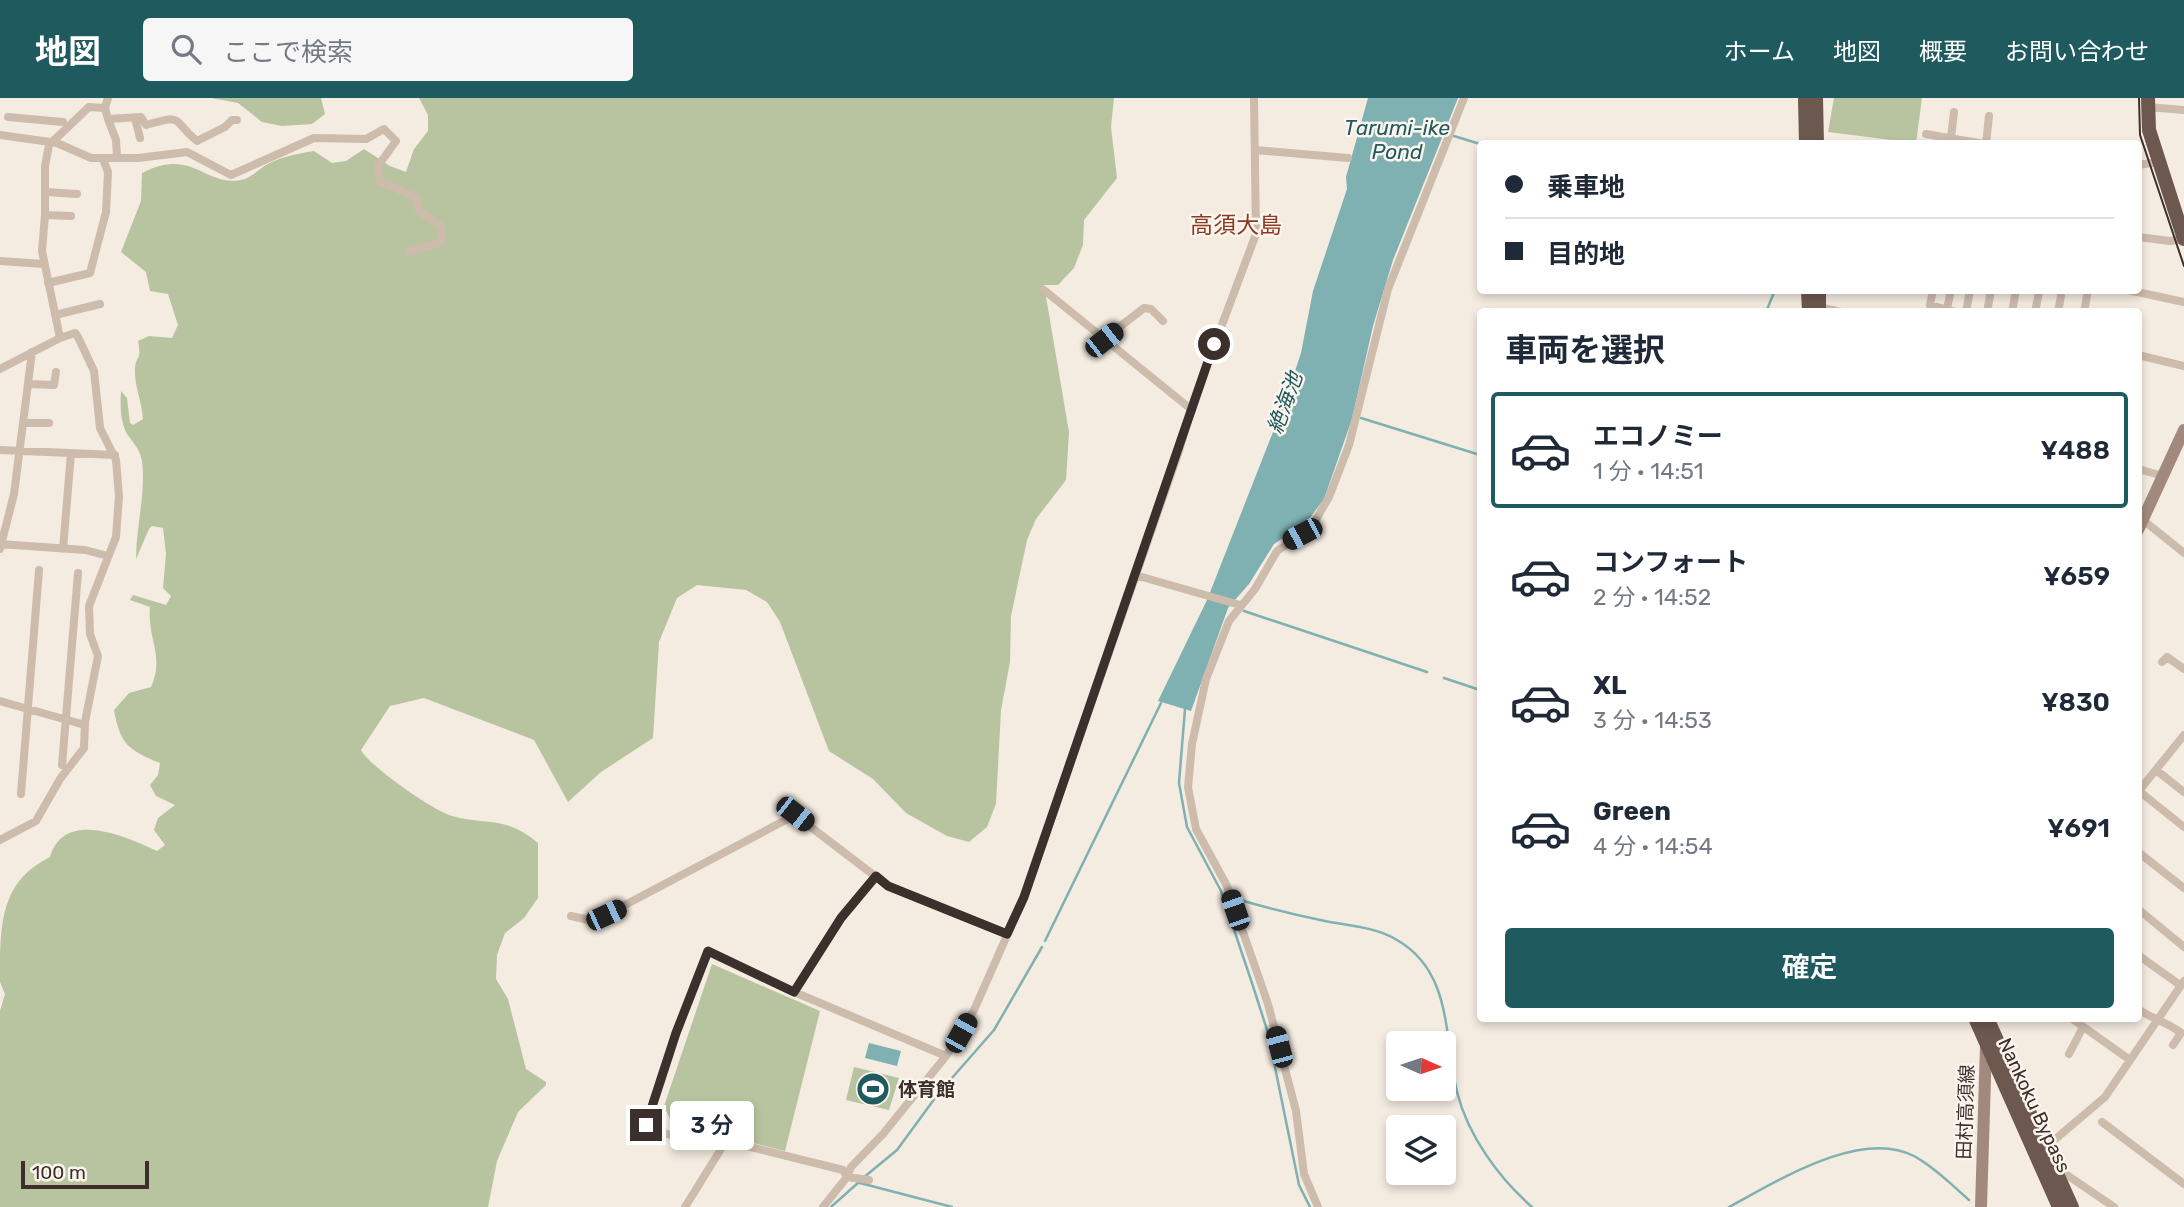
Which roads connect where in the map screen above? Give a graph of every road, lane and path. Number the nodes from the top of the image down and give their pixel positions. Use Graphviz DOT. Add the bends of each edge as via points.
graph roads {
  1 [pos="108,98"];
  2 [pos="1254,98"];
  3 [pos="1464,98"];
  4 [pos="1805,98"];
  5 [pos="1816,98"];
  6 [pos="2147,103"];
  7 [pos="105,107"];
  8 [pos="2184,110"];
  9 [pos="1954,112"];
  10 [pos="1989,116"];
  11 [pos="8,117"];
  12 [pos="135,118"];
  13 [pos="108,119"];
  14 [pos="237,120"];
  15 [pos="63,122"];
  16 [pos="1926,134"];
  17 [pos="0,135"];
  18 [pos="140,138"];
  19 [pos="1951,138"];
  20 [pos="1806,140"];
  21 [pos="1816,140"];
  22 [pos="1962,140"];
  23 [pos="1986,140"];
  24 [pos="52,142"];
  25 [pos="1255,150"];
  26 [pos="117,156"];
  27 [pos="1348,158"];
  28 [pos="103,159"];
  29 [pos="2158,162"];
  30 [pos="2142,164"];
  31 [pos="46,192"];
  32 [pos="77,194"];
  33 [pos="2180,211"];
  34 [pos="46,215"];
  35 [pos="71,216"];
  36 [pos="2142,238"];
  37 [pos="2184,239"];
  38 [pos="409,252"];
  39 [pos="0,261"];
  40 [pos="44,264"];
  41 [pos="48,283"];
  42 [pos="1044,290"];
  43 [pos="2142,293"];
  44 [pos="1932,294"];
  45 [pos="2062,296"];
  46 [pos="2184,302"];
  47 [pos="100,304"];
  48 [pos="1943,308"];
  49 [pos="2059,308"];
  50 [pos="55,315"];
  51 [pos="1163,321"];
  52 [pos="60,338"];
  53 [pos="1104,340"];
  54 [pos="32,352"];
  55 [pos="2142,356"];
  56 [pos="2184,366"];
  57 [pos="0,369"];
  58 [pos="56,372"];
  59 [pos="29,384"];
  60 [pos="1192,410"];
  61 [pos="25,423"];
  62 [pos="49,423"];
  63 [pos="2184,430"];
  64 [pos="0,450"];
  65 [pos="21,451"];
  66 [pos="71,453"];
  67 [pos="115,455"];
  68 [pos="2142,470"];
  69 [pos="2163,476"];
  70 [pos="2142,523"];
  71 [pos="2142,526"];
  72 [pos="0,544"];
  73 [pos="0,549"];
  74 [pos="63,549"];
  75 [pos="2184,553"];
  76 [pos="108,556"];
  77 [pos="39,570"];
  78 [pos="78,573"];
  79 [pos="1135,575"];
  80 [pos="1239,603"];
  81 [pos="2162,662"];
  82 [pos="2184,669"];
  83 [pos="0,701"];
  84 [pos="28,709"];
  85 [pos="66,720"];
  86 [pos="85,725"];
  87 [pos="2184,735"];
  88 [pos="62,765"];
  89 [pos="2156,770"];
  90 [pos="2142,787"];
  91 [pos="2184,792"];
  92 [pos="2142,793"];
  93 [pos="21,794"];
  94 [pos="2184,827"];
  95 [pos="0,840"];
  96 [pos="2142,855"];
  97 [pos="876,876"];
  98 [pos="2184,888"];
  99 [pos="2142,912"];
  100 [pos="571,916"];
  101 [pos="1007,934"];
  102 [pos="2184,947"];
  103 [pos="2142,958"];
  104 [pos="2182,983"];
  105 [pos="794,992"];
  106 [pos="2142,1011"];
  107 [pos="2158,1019"];
  108 [pos="1977,1022"];
  109 [pos="1987,1022"];
  110 [pos="1989,1022"];
  111 [pos="2076,1022"];
  112 [pos="2083,1027"];
  113 [pos="2173,1045"];
  114 [pos="1986,1046"];
  115 [pos="2069,1054"];
  116 [pos="946,1056"];
  117 [pos="2130,1060"];
  118 [pos="2102,1122"];
  119 [pos="720,1147"];
  120 [pos="2046,1147"];
  121 [pos="847,1177"];
  122 [pos="2059,1177"];
  123 [pos="869,1180"];
  124 [pos="2184,1184"];
  125 [pos="685,1207"];
  126 [pos="823,1207"];
  127 [pos="1318,1207"];
  128 [pos="1981,1207"];
  129 [pos="2060,1207"];
  130 [pos="2072,1207"];
  131 [pos="2114,1207"];
  1 -- 7 [label="street"];
  2 -- 25 [label="street"];
  3 -- 80 [label="street" via="1388,289 1349,445 1329,497 1311,528 1277,551 1255,589"];
  4 -- 20 [label="highway"];
  5 -- 21 [label="highway"];
  6 -- 8 [label="street"];
  6 -- 29 [label="highway"];
  7 -- 13 [label="street"];
  7 -- 24 [label="street" via="89,107"];
  9 -- 19 [label="street"];
  10 -- 23 [label="street"];
  11 -- 15 [label="street"];
  12 -- 13 [label="street"];
  12 -- 14 [label="street" via="142,118 146,125 166,118 179,121 197,141"];
  12 -- 18 [label="street"];
  13 -- 26 [label="street"];
  16 -- 19 [label="street"];
  17 -- 24 [label="street"];
  19 -- 22 [label="street"];
  24 -- 28 [label="street" via="79,155"];
  24 -- 31 [label="street" via="44,166"];
  25 -- 27 [label="street"];
  25 -- 60 [label="street" via="1256,234"];
  26 -- 28 [label="street"];
  26 -- 38 [label="street" via="187,152 236,175 314,138 366,139 384,129 396,141 378,166 380,183 416,197 419,211 441,226 441,242"];
  28 -- 41 [label="street" via="108,172 106,212 90,273"];
  29 -- 30 [label="street"];
  29 -- 33 [label="highway"];
  31 -- 32 [label="street"];
  31 -- 34 [label="street"];
  33 -- 37 [label="highway"];
  34 -- 35 [label="street"];
  34 -- 40 [label="street" via="41,245"];
  36 -- 37 [label="street"];
  39 -- 40 [label="street"];
  40 -- 41 [label="street"];
  41 -- 50 [label="street"];
  42 -- 53 [label="street"];
  43 -- 46 [label="street"];
  44 -- 48 [label="street" via="1930,305"];
  45 -- 49 [label="street"];
  47 -- 50 [label="street"];
  50 -- 52 [label="street"];
  51 -- 53 [label="street" via="1144,308"];
  52 -- 54 [label="street"];
  52 -- 67 [label="street" via="75,333 85,347 95,375 100,428"];
  53 -- 60 [label="street"];
  54 -- 57 [label="street"];
  54 -- 59 [label="street"];
  55 -- 56 [label="street"];
  58 -- 59 [label="street" via="54,385"];
  59 -- 61 [label="street"];
  60 -- 79 [label="street"];
  61 -- 62 [label="street"];
  61 -- 65 [label="street"];
  63 -- 69 [label="main road"];
  64 -- 65 [label="street"];
  65 -- 66 [label="street"];
  65 -- 72 [label="street" via="14,499"];
  66 -- 67 [label="street"];
  66 -- 74 [label="street"];
  67 -- 76 [label="street" via="118,517"];
  68 -- 69 [label="street"];
  69 -- 70 [label="main road"];
  71 -- 75 [label="street"];
  72 -- 73 [label="street"];
  72 -- 74 [label="street"];
  74 -- 76 [label="street"];
  76 -- 86 [label="street" via="90,603 90,634 98,659"];
  77 -- 84 [label="street"];
  78 -- 85 [label="street"];
  79 -- 80 [label="street"];
  79 -- 101 [label="street" via="1024,897"];
  80 -- 127 [label="street" via="1206,679 1188,787 1196,829 1227,886 1268,1004 1296,1111 1304,1174"];
  81 -- 82 [label="street" via="2167,657"];
  83 -- 84 [label="street"];
  84 -- 85 [label="street"];
  84 -- 93 [label="street"];
  85 -- 86 [label="street"];
  85 -- 88 [label="street"];
  86 -- 95 [label="street" via="83,751 60,779 40,817"];
  87 -- 89 [label="street"];
  89 -- 90 [label="street"];
  89 -- 91 [label="street"];
  92 -- 94 [label="street"];
  96 -- 98 [label="street"];
  97 -- 100 [label="street" via="795,814 606,915 589,920"];
  97 -- 101 [label="street" via="888,886"];
  97 -- 105 [label="street" via="841,918"];
  99 -- 102 [label="street"];
  101 -- 116 [label="street" via="974,1010"];
  103 -- 104 [label="street"];
  104 -- 107 [label="street"];
  105 -- 116 [label="street"];
  105 -- 119 [label="street" via="708,951 646,1125"];
  106 -- 107 [label="street"];
  107 -- 113 [label="street" via="2181,1033"];
  107 -- 117 [label="street"];
  108 -- 114 [label="highway, Nankoku Bypass"];
  109 -- 114 [label="main road, 田村高須線"];
  110 -- 120 [label="highway, Nankoku Bypass"];
  111 -- 112 [label="street"];
  112 -- 115 [label="street"];
  112 -- 117 [label="street"];
  114 -- 128 [label="main road, 田村高須線"];
  114 -- 129 [label="highway, Nankoku Bypass"];
  116 -- 121 [label="street" via="850,1167"];
  117 -- 120 [label="street" via="2105,1097"];
  118 -- 124 [label="street"];
  119 -- 121 [label="street" via="726,1141 844,1170"];
  119 -- 125 [label="street"];
  120 -- 122 [label="highway, Nankoku Bypass"];
  121 -- 123 [label="street"];
  121 -- 126 [label="street"];
  122 -- 130 [label="highway, Nankoku Bypass"];
  122 -- 131 [label="street" via="2067,1175"];
}
